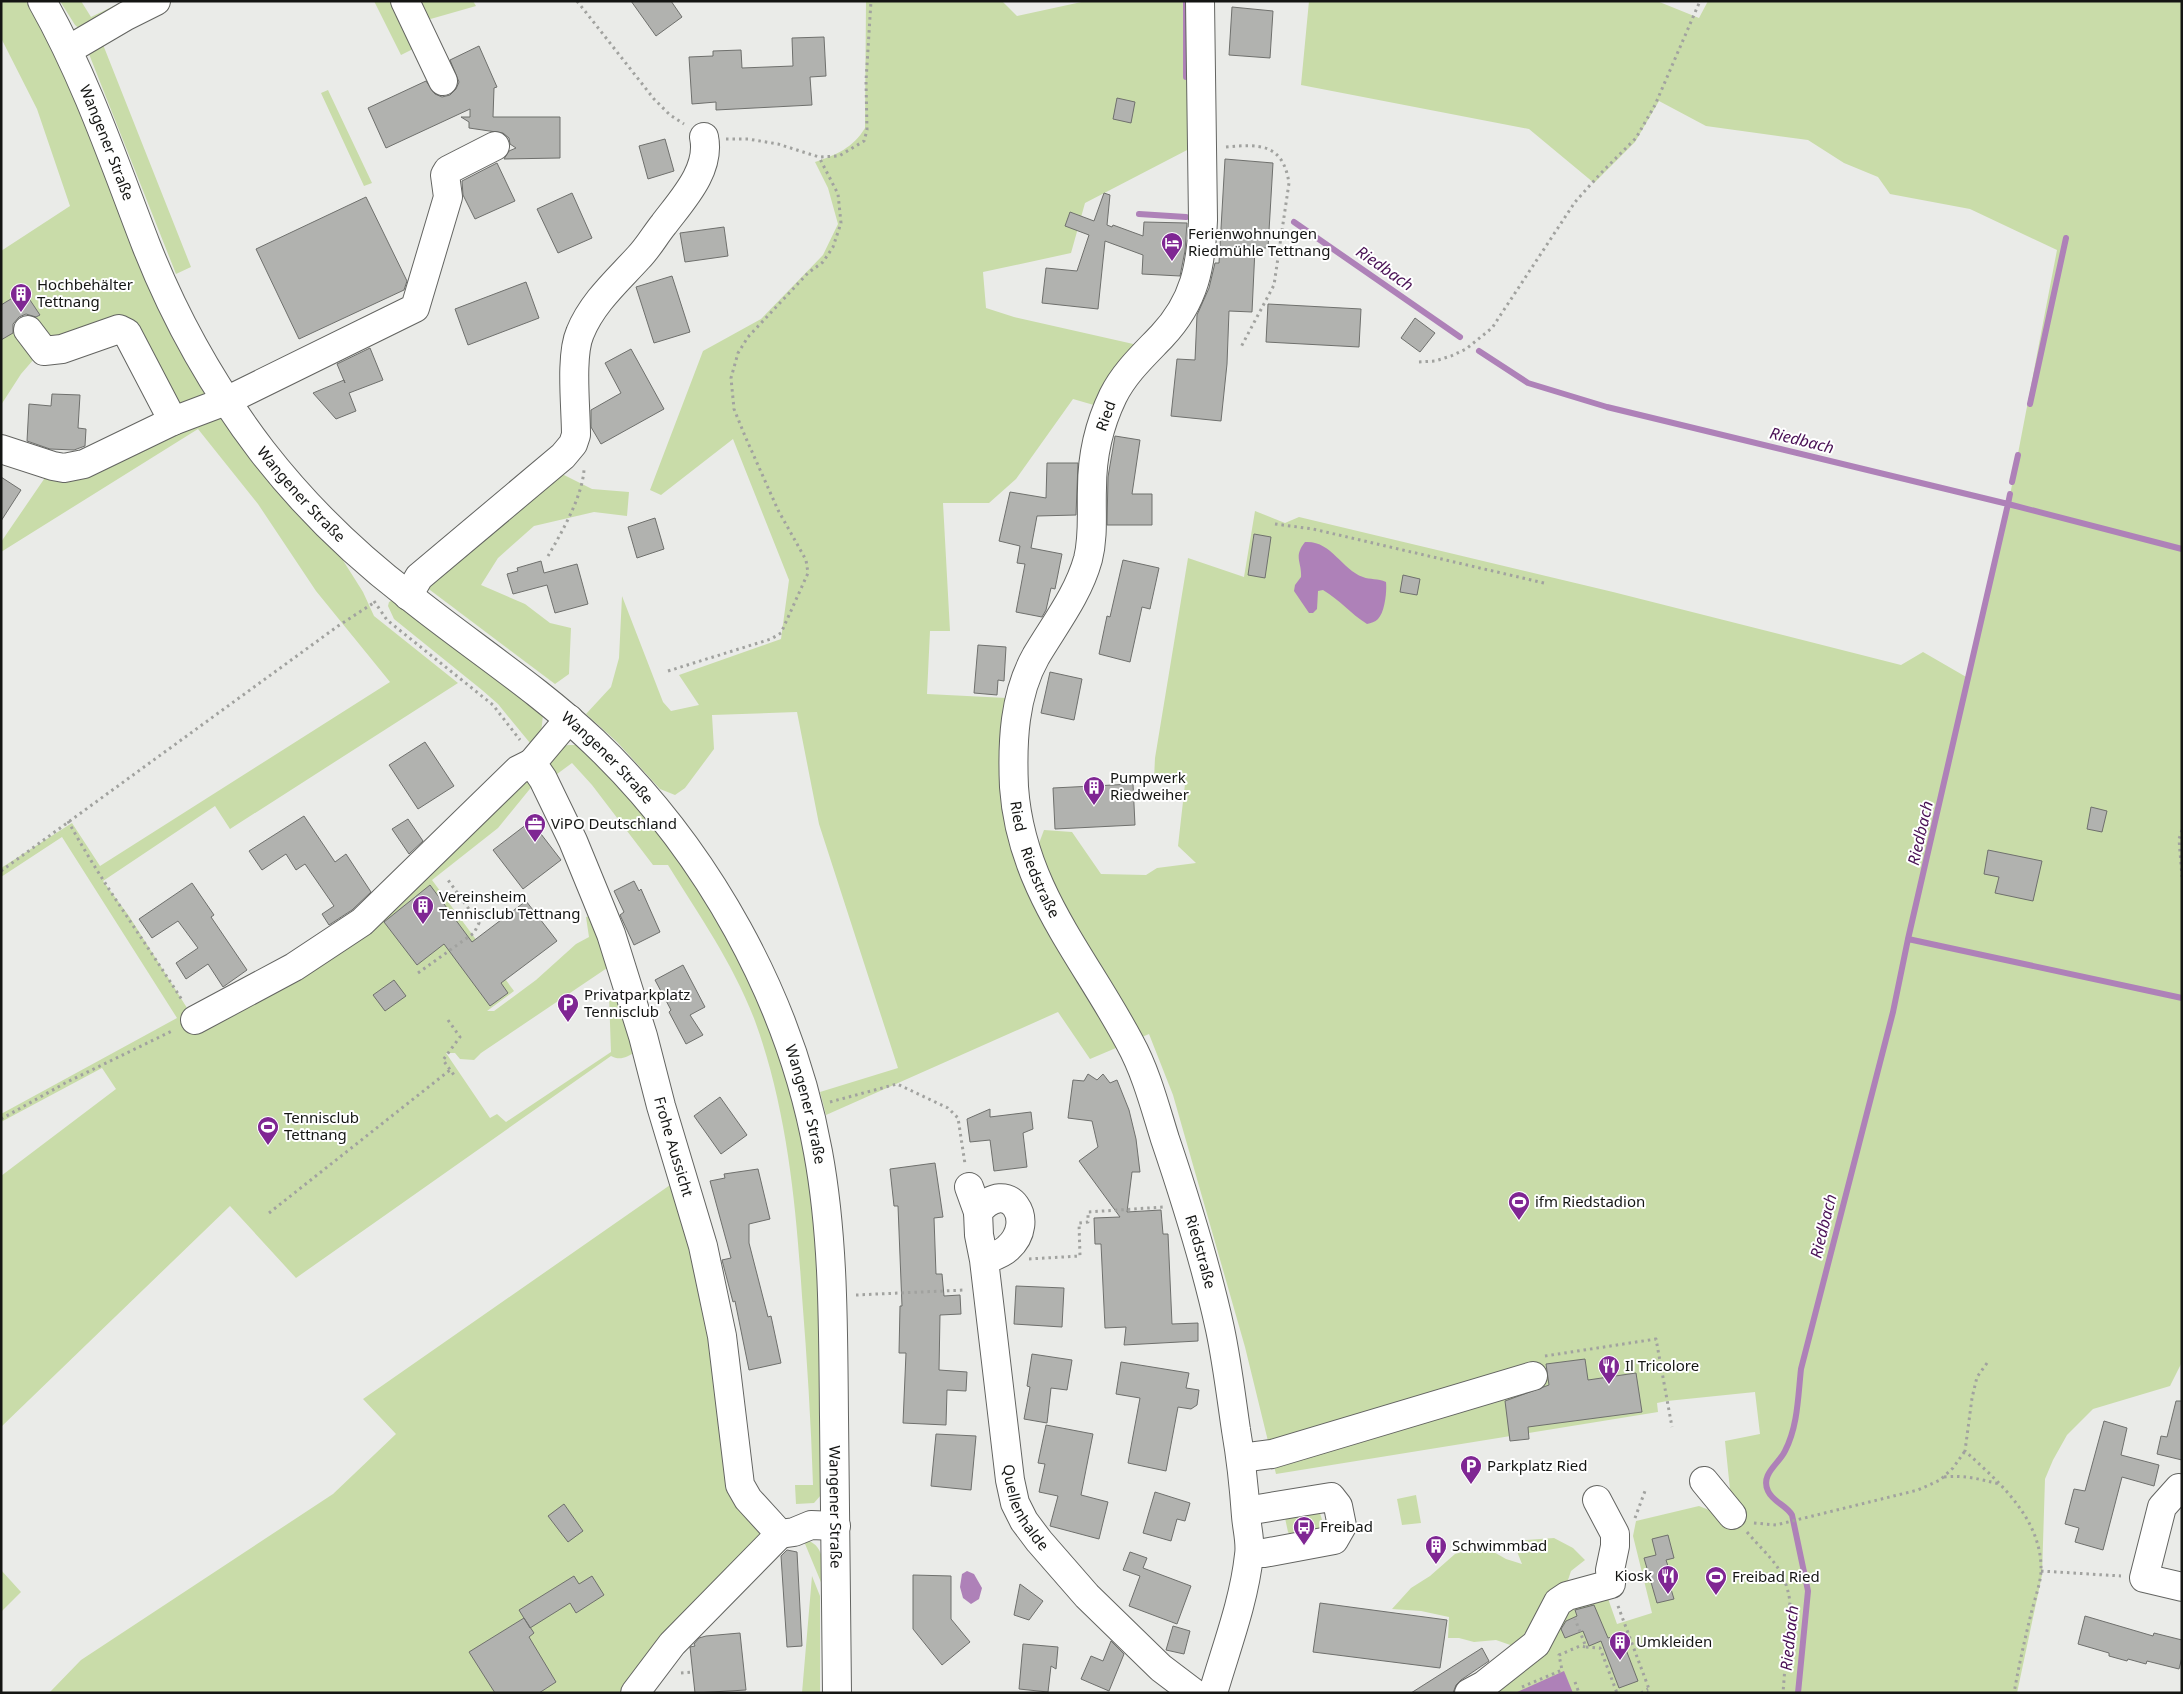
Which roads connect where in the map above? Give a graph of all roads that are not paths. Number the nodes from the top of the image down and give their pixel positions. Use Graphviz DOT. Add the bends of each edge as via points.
graph roads {
  1 [pos="42,1"];
  2 [pos="156,1"];
  3 [pos="405,1"];
  4 [pos="1200,1"];
  5 [pos="68,50"];
  6 [pos="443,81"];
  7 [pos="704,137"];
  8 [pos="495,146"];
  9 [pos="28,330"];
  10 [pos="226,401"];
  11 [pos="173,421"];
  12 [pos="1,449"];
  13 [pos="408,596"];
  14 [pos="569,719"];
  15 [pos="532,763"];
  16 [pos="1022,841"];
  17 [pos="195,1020"];
  18 [pos="984,1260"];
  19 [pos="1533,1376"];
  20 [pos="1241,1458"];
  21 [pos="1704,1480"];
  22 [pos="2179,1488"];
  23 [pos="1596,1500"];
  24 [pos="1246,1511"];
  25 [pos="1732,1515"];
  26 [pos="836,1526"];
  27 [pos="780,1534"];
  28 [pos="1250,1553"];
  29 [pos="2182,1587"];
  30 [pos="635,1693"];
  31 [pos="837,1693"];
  32 [pos="1194,1693"];
  33 [pos="1213,1693"];
  34 [pos="1469,1693"];
  1 -- 5 [label="street, Wangener Straße"];
  2 -- 5 [label="street"];
  3 -- 6 [label="street"];
  4 -- 16 [label="street, Ried" via="1202,251 1189,300 1175,322 1130,368 1104,416 1094,460 1092,541 1088,558 1072,598 1035,658 1018,702 1014,789"];
  5 -- 10 [label="street, Wangener Straße" via="89,94 168,296"];
  7 -- 13 [label="street" via="703,162 692,186 639,257 598,302 580,333 575,362 576,435 573,444 563,456 419,577"];
  8 -- 10 [label="street" via="448,170 445,175 448,198 415,308"];
  9 -- 11 [label="street" via="44,351 120,329 128,333"];
  10 -- 11 [label="street"];
  10 -- 13 [label="street, Wangener Straße" via="289,484 317,515"];
  11 -- 12 [label="street" via="84,464 64,468"];
  13 -- 14 [label="street, Wangener Straße"];
  14 -- 15 [label="street"];
  14 -- 26 [label="street, Wangener Straße" via="614,763 677,837 724,906 758,971 798,1071 817,1146 829,1229"];
  15 -- 17 [label="street" via="518,770 362,922 294,967"];
  15 -- 27 [label="street, Frohe Aussicht" via="573,841 624,972 703,1246 722,1336 740,1485 748,1499"];
  16 -- 20 [label="street, Riedstraße" via="1045,900 1132,1047 1151,1097 1187,1205 1220,1329"];
  18 -- 18 [label="street, Quellenhalde" via="1001,1253 1019,1235 1019,1214 1010,1199 973,1199"];
  18 -- 32 [label="street, Quellenhalde" via="1015,1503 1024,1521 1087,1596 1160,1668"];
  19 -- 20 [label="street" via="1272,1454"];
  20 -- 24 [label="street, Riedstraße"];
  21 -- 25 [label="street"];
  22 -- 29 [label="street" via="2162,1507 2144,1578"];
  23 -- 34 [label="street" via="1615,1534 1611,1584 1567,1596 1558,1602 1536,1644"];
  24 -- 28 [label="street, Riedstraße"];
  24 -- 28 [label="street" via="1331,1496 1338,1506 1342,1526 1334,1540"];
  26 -- 27 [label="street" via="811,1525"];
  26 -- 31 [label="street, Wangener Straße"];
  27 -- 30 [label="street" via="672,1644"];
  28 -- 33 [label="street, Riedstraße"];
}
